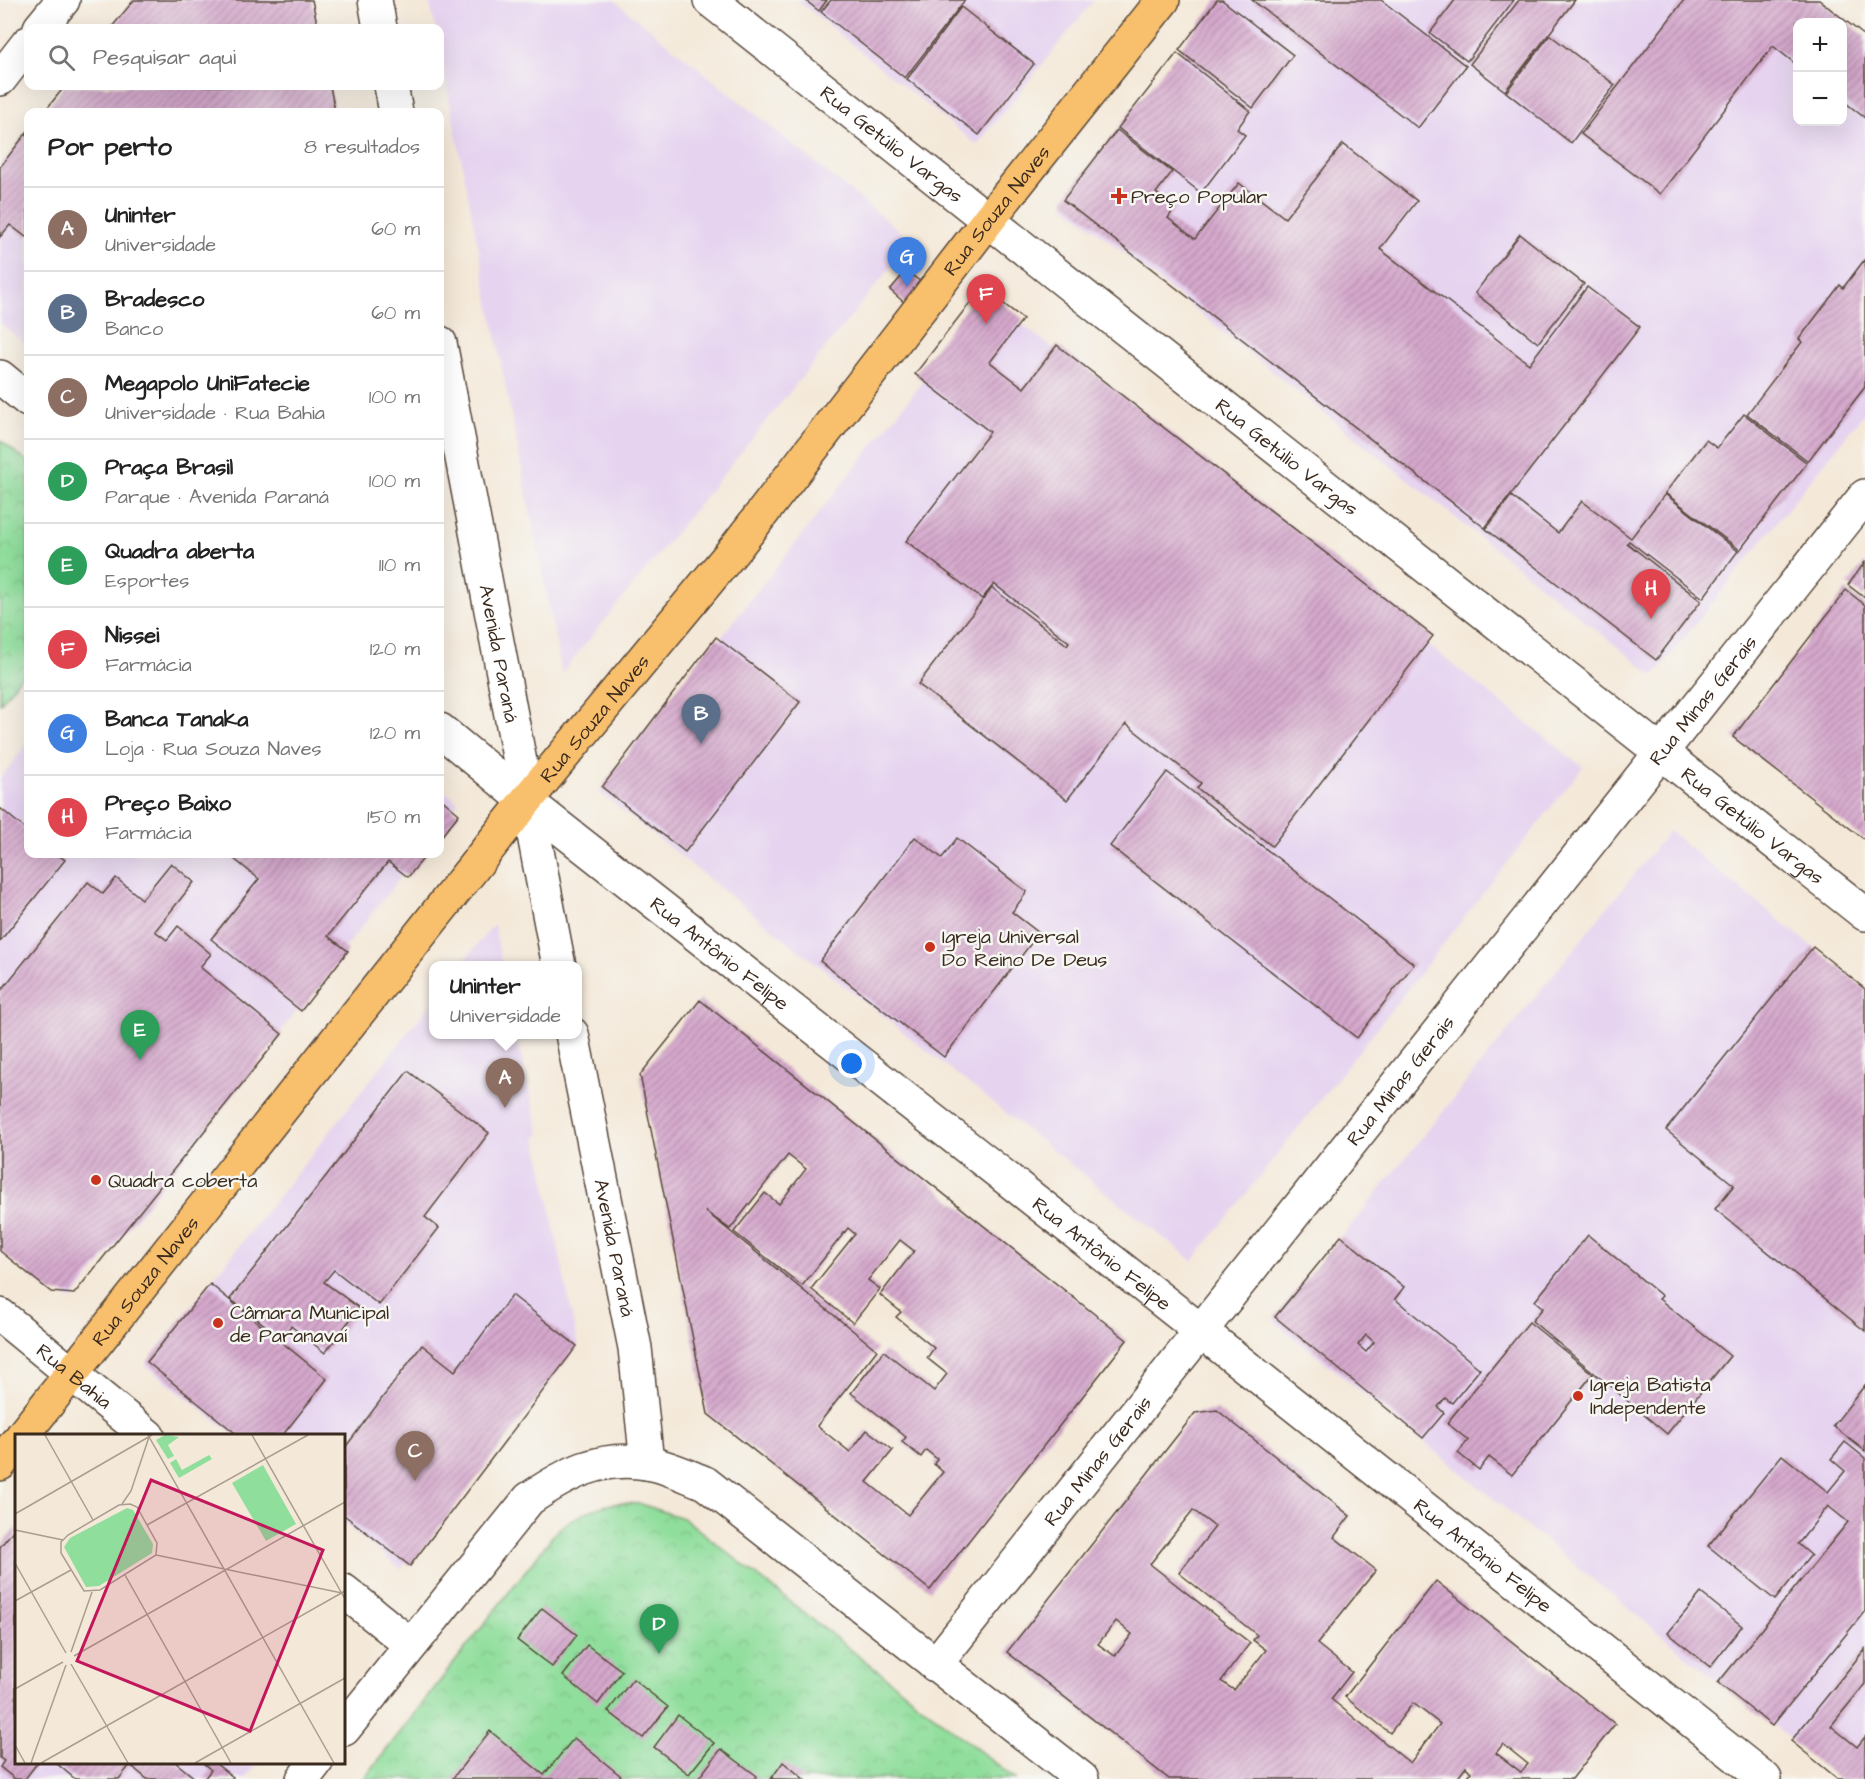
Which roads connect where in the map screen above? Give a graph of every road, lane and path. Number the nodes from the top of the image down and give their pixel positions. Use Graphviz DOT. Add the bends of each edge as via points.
graph roads {
  1 [pos="63,0"];
  2 [pos="375,0"];
  3 [pos="710,0"];
  4 [pos="1163,0"];
  5 [pos="43,24"];
  6 [pos="379,24"];
  7 [pos="24,48"];
  8 [pos="0,79"];
  9 [pos="392,90"];
  10 [pos="395,108"];
  11 [pos="989,219"];
  12 [pos="444,364"];
  13 [pos="0,377"];
  14 [pos="24,397"];
  15 [pos="1865,496"];
  16 [pos="444,733"];
  17 [pos="1662,752"];
  18 [pos="526,801"];
  19 [pos="1865,914"];
  20 [pos="558,961"];
  21 [pos="573,1039"];
  22 [pos="0,1315"];
  23 [pos="1201,1331"];
  24 [pos="71,1374"];
  25 [pos="24,1434"];
  26 [pos="146,1434"];
  27 [pos="15,1444"];
  28 [pos="647,1463"];
  29 [pos="0,1464"];
  30 [pos="345,1592"];
  31 [pos="411,1645"];
  32 [pos="935,1665"];
  33 [pos="345,1728"];
  34 [pos="314,1764"];
  35 [pos="1074,1777"];
  36 [pos="303,1779"];
  37 [pos="1765,1779"];
  1 -- 5 [label="street"];
  2 -- 6 [label="street"];
  3 -- 11 [label="street, Rua Getúlio Vargas"];
  4 -- 11 [label="main road, Rua Souza Naves"];
  7 -- 8 [label="street"];
  9 -- 10 [label="street"];
  11 -- 17 [label="street, Rua Getúlio Vargas"];
  11 -- 18 [label="main road, Rua Souza Naves" via="737,546"];
  12 -- 18 [label="street, Avenida Paraná"];
  13 -- 14 [label="street"];
  15 -- 17 [label="street, Rua Minas Gerais"];
  16 -- 18 [label="street, Rua Antônio Felipe"];
  17 -- 19 [label="street, Rua Getúlio Vargas"];
  17 -- 23 [label="street, Rua Minas Gerais"];
  18 -- 20 [label="street, Avenida Paraná"];
  18 -- 23 [label="street, Rua Antônio Felipe"];
  18 -- 24 [label="main road, Rua Souza Naves"];
  21 -- 28 [label="street, Avenida Paraná" via="635,1348"];
  22 -- 24 [label="street, Rua Bahia"];
  23 -- 32 [label="street, Rua Minas Gerais"];
  23 -- 37 [label="street, Rua Antônio Felipe"];
  24 -- 25 [label="main road, Rua Souza Naves"];
  24 -- 26 [label="street, Rua Bahia"];
  27 -- 29 [label="main road"];
  28 -- 31 [label="street" via="592,1465 560,1478 529,1499"];
  28 -- 32 [label="street" via="705,1483"];
  30 -- 31 [label="street"];
  31 -- 33 [label="street"];
  32 -- 35 [label="street"];
  34 -- 36 [label="street"];
}
